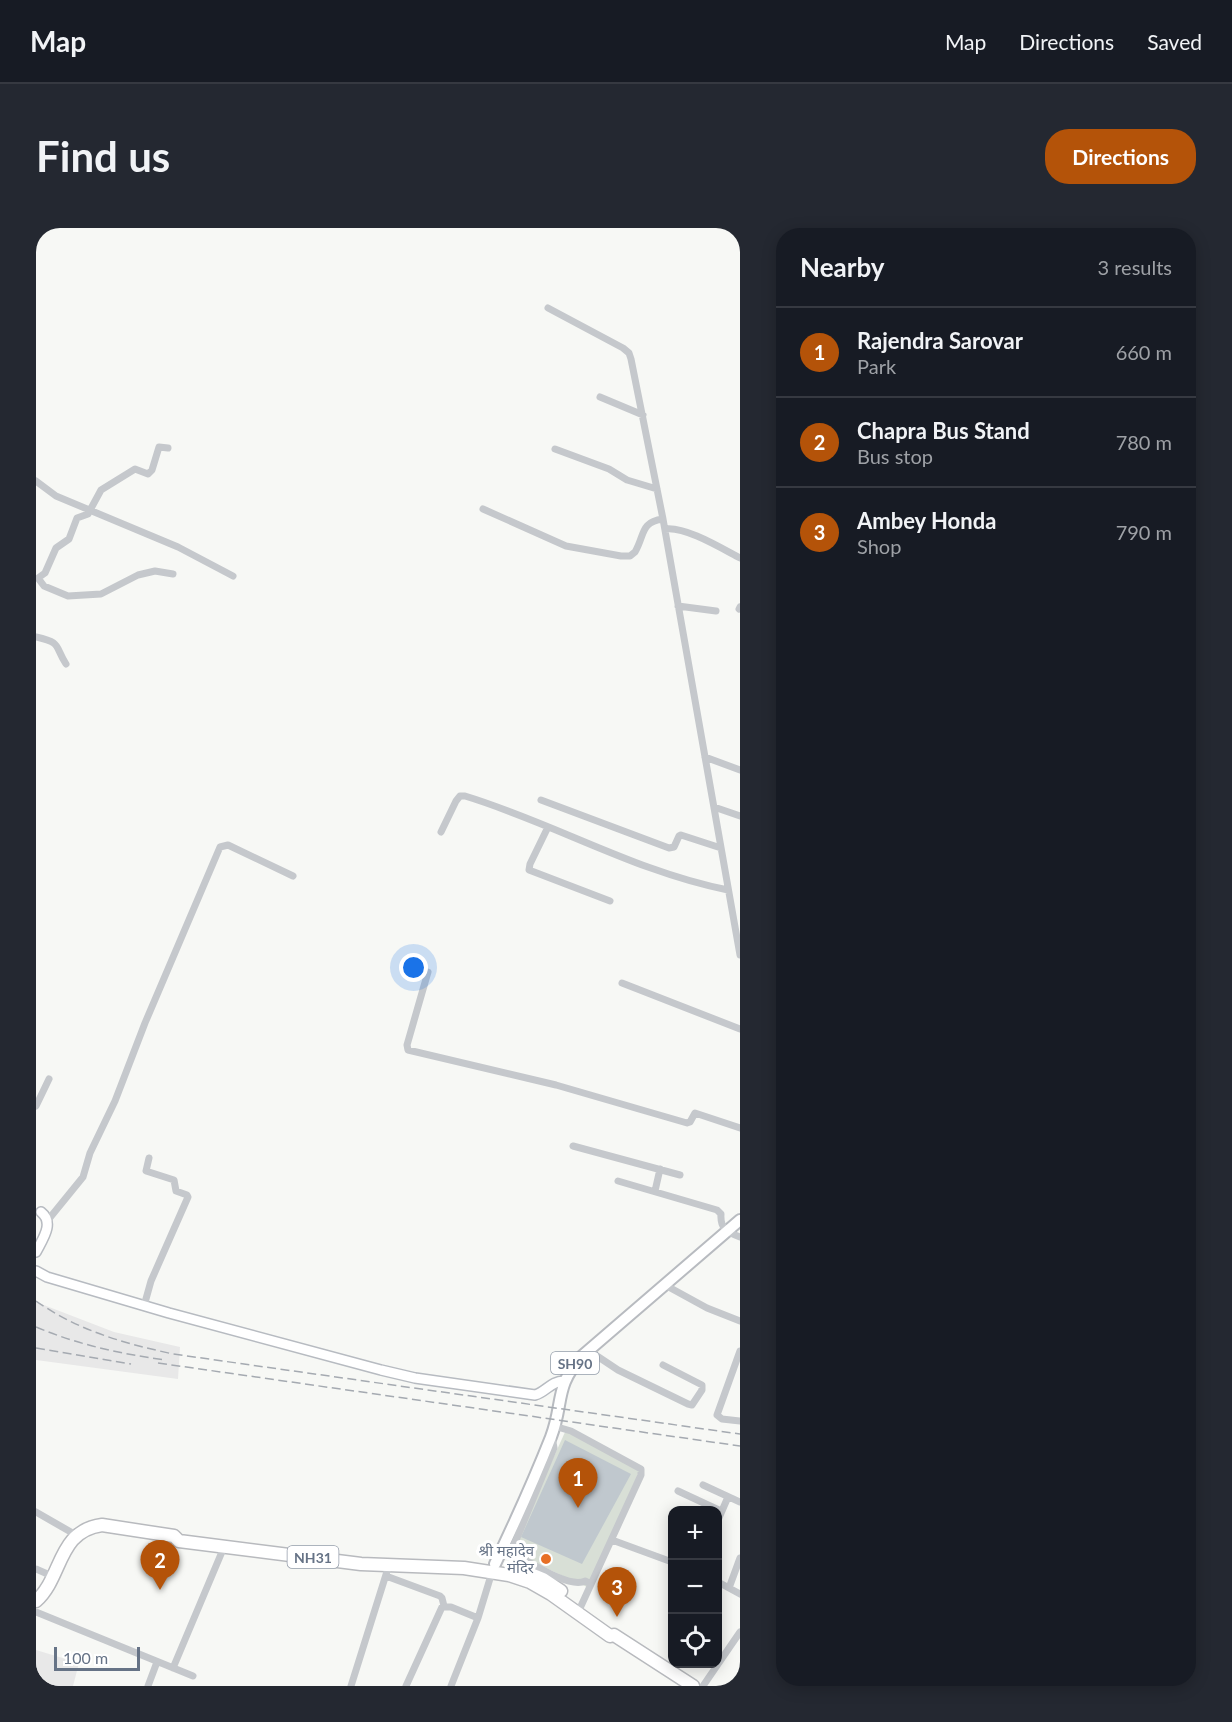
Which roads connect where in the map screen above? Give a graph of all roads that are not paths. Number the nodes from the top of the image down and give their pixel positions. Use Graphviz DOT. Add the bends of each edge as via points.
graph roads {
  1 [pos="548,308"];
  2 [pos="600,397"];
  3 [pos="643,414"];
  4 [pos="168,448"];
  5 [pos="555,449"];
  6 [pos="36,481"];
  7 [pos="657,489"];
  8 [pos="483,509"];
  9 [pos="90,510"];
  10 [pos="663,519"];
  11 [pos="665,529"];
  12 [pos="740,558"];
  13 [pos="173,574"];
  14 [pos="233,576"];
  15 [pos="37,578"];
  16 [pos="678,606"];
  17 [pos="716,611"];
  18 [pos="36,637"];
  19 [pos="66,664"];
  20 [pos="705,757"];
  21 [pos="740,770"];
  22 [pos="542,800"];
  23 [pos="714,807"];
  24 [pos="740,816"];
  25 [pos="548,826"];
  26 [pos="441,832"];
  27 [pos="721,848"];
  28 [pos="293,876"];
  29 [pos="728,890"];
  30 [pos="610,901"];
  31 [pos="737,926"];
  32 [pos="740,954"];
  33 [pos="428,972"];
  34 [pos="622,983"];
  35 [pos="740,1029"];
  36 [pos="49,1080"];
  37 [pos="36,1106"];
  38 [pos="740,1128"];
  39 [pos="573,1146"];
  40 [pos="149,1158"];
  41 [pos="660,1169"];
  42 [pos="680,1175"];
  43 [pos="618,1181"];
  44 [pos="655,1191"];
  45 [pos="42,1214"];
  46 [pos="740,1220"];
  47 [pos="726,1232"];
  48 [pos="740,1237"];
  49 [pos="36,1252"];
  50 [pos="36,1270"];
  51 [pos="665,1285"];
  52 [pos="144,1306"];
  53 [pos="740,1321"];
  54 [pos="588,1350"];
  55 [pos="740,1351"];
  56 [pos="663,1365"];
  57 [pos="564,1381"];
  58 [pos="740,1421"];
  59 [pos="553,1431"];
  60 [pos="703,1485"];
  61 [pos="678,1491"];
  62 [pos="728,1497"];
  63 [pos="740,1502"];
  64 [pos="711,1506"];
  65 [pos="722,1511"];
  66 [pos="36,1512"];
  67 [pos="76,1535"];
  68 [pos="174,1536"];
  69 [pos="612,1540"];
  70 [pos="224,1547"];
  71 [pos="740,1558"];
  72 [pos="668,1561"];
  73 [pos="494,1568"];
  74 [pos="36,1569"];
  75 [pos="388,1571"];
  76 [pos="52,1576"];
  77 [pos="591,1584"];
  78 [pos="722,1584"];
  79 [pos="729,1588"];
  80 [pos="740,1594"];
  81 [pos="36,1601"];
  82 [pos="444,1606"];
  83 [pos="581,1606"];
  84 [pos="36,1612"];
  85 [pos="478,1618"];
  86 [pos="740,1632"];
  87 [pos="614,1635"];
  88 [pos="157,1662"];
  89 [pos="173,1668"];
  90 [pos="193,1676"];
  91 [pos="688,1684"];
  92 [pos="148,1686"];
  93 [pos="351,1686"];
  94 [pos="406,1686"];
  95 [pos="451,1686"];
  96 [pos="703,1686"];
  1 -- 3 [label="street" via="629,352"];
  2 -- 3 [label="street"];
  3 -- 7 [label="street"];
  4 -- 9 [label="street" via="159,447 148,474 135,470 101,490"];
  5 -- 7 [label="street"];
  6 -- 9 [label="street" via="56,496"];
  7 -- 10 [label="street"];
  8 -- 10 [label="street" via="559,543 626,556 635,552 648,524"];
  9 -- 14 [label="street" via="180,548"];
  9 -- 15 [label="street" via="77,518 69,539 56,548 45,573"];
  10 -- 11 [label="street"];
  11 -- 12 [label="street" via="678,529"];
  11 -- 16 [label="street"];
  13 -- 15 [label="street" via="155,571 101,594 68,596 44,586"];
  16 -- 17 [label="street"];
  16 -- 20 [label="street"];
  18 -- 19 [label="street" via="57,644"];
  20 -- 21 [label="street"];
  20 -- 23 [label="street"];
  22 -- 27 [label="street" via="667,847 673,848 681,835"];
  23 -- 24 [label="street"];
  23 -- 27 [label="street"];
  25 -- 26 [label="street" via="463,796 456,801"];
  25 -- 29 [label="street" via="665,873"];
  25 -- 30 [label="street" via="529,870"];
  27 -- 29 [label="street"];
  28 -- 45 [label="street" via="228,845 220,847 83,1177"];
  29 -- 31 [label="street"];
  31 -- 32 [label="street"];
  33 -- 38 [label="street" via="406,1045 408,1050 556,1085 687,1123 695,1113"];
  34 -- 35 [label="street"];
  36 -- 37 [label="street"];
  39 -- 41 [label="street"];
  40 -- 52 [label="street" via="146,1171 174,1180 176,1191 188,1197 148,1288"];
  41 -- 42 [label="street"];
  41 -- 44 [label="street"];
  43 -- 44 [label="street"];
  44 -- 47 [label="street" via="717,1209"];
  45 -- 49 [label="street" via="47,1229"];
  46 -- 47 [label="main road, SH90"];
  47 -- 48 [label="street"];
  47 -- 51 [label="main road, SH90"];
  50 -- 52 [label="street" via="47,1277"];
  51 -- 53 [label="street"];
  51 -- 54 [label="main road, SH90"];
  52 -- 57 [label="street" via="415,1378 535,1395 552,1383"];
  54 -- 56 [label="street" via="618,1370 692,1405 702,1385"];
  54 -- 57 [label="main road, SH90"];
  55 -- 58 [label="street" via="717,1414 722,1419"];
  57 -- 59 [label="main road, SH90"];
  59 -- 69 [label="street" via="571,1431 641,1469"];
  59 -- 73 [label="main road, SH90"];
  59 -- 77 [label="street" via="554,1448 512,1550 553,1574 574,1583"];
  60 -- 62 [label="street"];
  61 -- 64 [label="street"];
  62 -- 63 [label="street"];
  62 -- 65 [label="street"];
  66 -- 67 [label="street"];
  67 -- 68 [label="highway, NH31" via="102,1525"];
  67 -- 76 [label="highway"];
  68 -- 70 [label="highway, NH31" via="179,1541"];
  68 -- 73 [label="highway, NH31" via="181,1533 362,1558 464,1560"];
  69 -- 72 [label="street"];
  69 -- 77 [label="street"];
  70 -- 75 [label="highway, NH31" via="361,1564"];
  70 -- 89 [label="street"];
  71 -- 79 [label="street"];
  73 -- 75 [label="highway, NH31"];
  73 -- 83 [label="highway, NH31" via="512,1568 543,1579"];
  73 -- 85 [label="street"];
  73 -- 87 [label="highway, NH31" via="551,1593 610,1636"];
  74 -- 76 [label="street"];
  75 -- 82 [label="street" via="440,1596"];
  75 -- 93 [label="street"];
  76 -- 81 [label="highway"];
  77 -- 83 [label="street"];
  78 -- 79 [label="street"];
  79 -- 80 [label="street"];
  82 -- 85 [label="street"];
  82 -- 94 [label="street"];
  83 -- 87 [label="highway, NH31" via="614,1630"];
  84 -- 88 [label="street"];
  85 -- 95 [label="street"];
  86 -- 96 [label="street"];
  87 -- 91 [label="highway, NH31"];
  88 -- 89 [label="street"];
  88 -- 92 [label="street"];
  89 -- 90 [label="street"];
}
